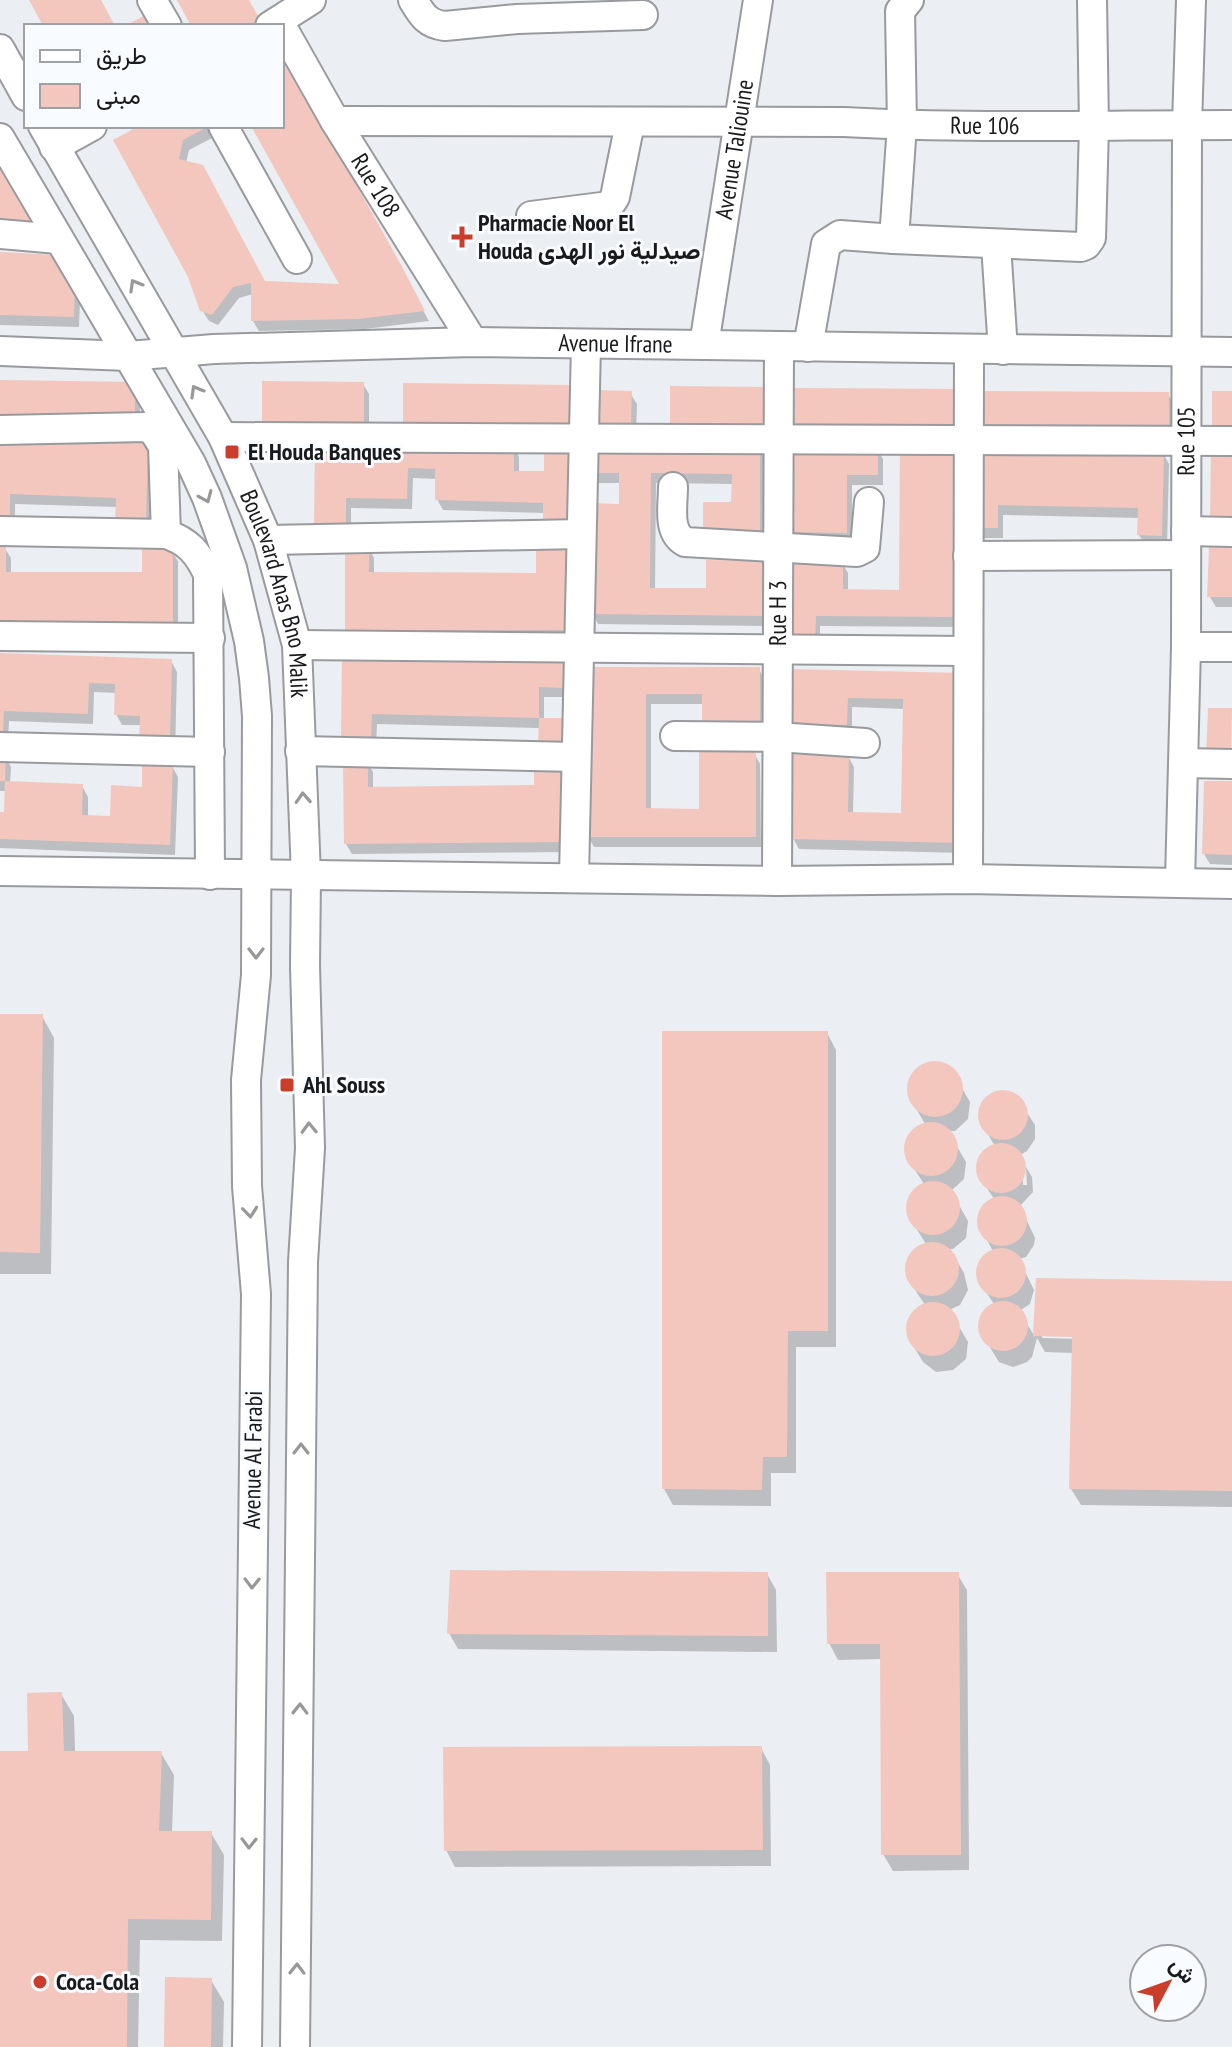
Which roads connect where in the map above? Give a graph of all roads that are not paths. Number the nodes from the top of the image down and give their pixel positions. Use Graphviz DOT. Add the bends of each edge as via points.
graph roads {
  1 [pos="152,0"];
  2 [pos="311,0"];
  3 [pos="413,0"];
  4 [pos="758,0"];
  5 [pos="909,0"];
  6 [pos="1092,0"];
  7 [pos="1191,0"];
  8 [pos="512,10"];
  9 [pos="643,15"];
  10 [pos="276,20"];
  11 [pos="166,24"];
  12 [pos="284,34"];
  13 [pos="0,49"];
  14 [pos="24,92"];
  15 [pos="335,121"];
  16 [pos="630,123"];
  17 [pos="738,123"];
  18 [pos="902,125"];
  19 [pos="1187,125"];
  20 [pos="1232,125"];
  21 [pos="1094,126"];
  22 [pos="83,128"];
  23 [pos="224,128"];
  24 [pos="48,136"];
  25 [pos="0,138"];
  26 [pos="531,216"];
  27 [pos="0,234"];
  28 [pos="58,239"];
  29 [pos="894,239"];
  30 [pos="996,245"];
  31 [pos="297,259"];
  32 [pos="473,342"];
  33 [pos="586,344"];
  34 [pos="704,345"];
  35 [pos="779,346"];
  36 [pos="808,347"];
  37 [pos="969,349"];
  38 [pos="1003,350"];
  39 [pos="0,351"];
  40 [pos="1189,352"];
  41 [pos="1232,352"];
  42 [pos="174,353"];
  43 [pos="128,356"];
  44 [pos="0,430"];
  45 [pos="223,437"];
  46 [pos="584,439"];
  47 [pos="778,439"];
  48 [pos="969,440"];
  49 [pos="1187,441"];
  50 [pos="1232,441"];
  51 [pos="673,487"];
  52 [pos="869,502"];
  53 [pos="0,531"];
  54 [pos="1232,532"];
  55 [pos="166,534"];
  56 [pos="581,534"];
  57 [pos="268,540"];
  58 [pos="1186,543"];
  59 [pos="778,547"];
  60 [pos="968,556"];
  61 [pos="0,636"];
  62 [pos="210,638"];
  63 [pos="297,645"];
  64 [pos="1186,647"];
  65 [pos="1232,647"];
  66 [pos="580,648"];
  67 [pos="778,650"];
  68 [pos="968,651"];
  69 [pos="675,736"];
  70 [pos="777,737"];
  71 [pos="865,743"];
  72 [pos="0,747"];
  73 [pos="300,751"];
  74 [pos="210,752"];
  75 [pos="576,757"];
  76 [pos="1184,763"];
  77 [pos="1232,764"];
  78 [pos="0,871"];
  79 [pos="210,875"];
  80 [pos="257,875"];
  81 [pos="306,876"];
  82 [pos="574,877"];
  83 [pos="968,879"];
  84 [pos="777,881"];
  85 [pos="1180,881"];
  86 [pos="1232,884"];
  87 [pos="247,2047"];
  88 [pos="295,2047"];
  1 -- 11 [label="street"];
  2 -- 10 [label="street"];
  3 -- 8 [label="street" via="434,25"];
  4 -- 17 [label="street, Avenue Taliouine"];
  5 -- 18 [label="street" via="900,11"];
  6 -- 21 [label="street"];
  7 -- 19 [label="street, Rue 105"];
  8 -- 9 [label="street"];
  12 -- 15 [label="street, Rue 108"];
  13 -- 14 [label="street"];
  15 -- 16 [label="street, Rue 106"];
  15 -- 32 [label="street, Rue 108"];
  16 -- 17 [label="street, Rue 106"];
  16 -- 26 [label="street" via="609,206"];
  17 -- 18 [label="street, Rue 106"];
  17 -- 34 [label="street, Avenue Taliouine"];
  18 -- 21 [label="street, Rue 106"];
  18 -- 29 [label="street"];
  19 -- 20 [label="street, Rue 106"];
  19 -- 21 [label="street, Rue 106"];
  19 -- 40 [label="street, Rue 105"];
  21 -- 30 [label="street" via="1091,238 1086,245"];
  22 -- 24 [label="street"];
  23 -- 31 [label="street"];
  42 -- 24 [label="street, Boulevard Anas Bno Malik, one-way"];
  25 -- 28 [label="street, Boulevard Anas Bno Malik"];
  27 -- 28 [label="street"];
  28 -- 43 [label="street, Boulevard Anas Bno Malik"];
  29 -- 30 [label="street"];
  29 -- 36 [label="street" via="840,235 826,244"];
  30 -- 38 [label="street"];
  32 -- 33 [label="street, Avenue Ifrane"];
  32 -- 42 [label="street, Avenue Ifrane"];
  33 -- 34 [label="street, Avenue Ifrane"];
  33 -- 46 [label="street"];
  34 -- 35 [label="street, Avenue Ifrane"];
  35 -- 36 [label="street, Avenue Ifrane"];
  35 -- 47 [label="street, Rue H 3"];
  36 -- 37 [label="street, Avenue Ifrane"];
  37 -- 38 [label="street, Avenue Ifrane"];
  37 -- 48 [label="street"];
  38 -- 40 [label="street, Avenue Ifrane"];
  39 -- 43 [label="street, Avenue Ifrane"];
  40 -- 41 [label="street, Avenue Ifrane"];
  40 -- 49 [label="street, Rue 105"];
  42 -- 43 [label="street, Avenue Ifrane"];
  45 -- 42 [label="street, Boulevard Anas Bno Malik, one-way"];
  43 -- 80 [label="street, Boulevard Anas Bno Malik, one-way" via="201,486 242,604 257,716"];
  44 -- 55 [label="street" via="146,427 154,432 163,446"];
  45 -- 46 [label="street"];
  45 -- 57 [label="street, Boulevard Anas Bno Malik"];
  46 -- 47 [label="street"];
  46 -- 56 [label="street"];
  47 -- 48 [label="street"];
  47 -- 59 [label="street, Rue H 3"];
  48 -- 49 [label="street"];
  48 -- 60 [label="street"];
  49 -- 50 [label="street"];
  49 -- 58 [label="street, Rue 105"];
  51 -- 59 [label="street" via="677,538"];
  52 -- 59 [label="street" via="862,550"];
  53 -- 55 [label="street"];
  54 -- 58 [label="street"];
  55 -- 62 [label="street" via="199,556 208,574"];
  56 -- 57 [label="street"];
  56 -- 66 [label="street"];
  57 -- 63 [label="street, Boulevard Anas Bno Malik"];
  58 -- 60 [label="street"];
  58 -- 64 [label="street, Rue 105"];
  59 -- 67 [label="street, Rue H 3"];
  60 -- 68 [label="street"];
  61 -- 62 [label="street"];
  62 -- 74 [label="street"];
  63 -- 66 [label="street"];
  63 -- 73 [label="street, Boulevard Anas Bno Malik"];
  64 -- 65 [label="street"];
  64 -- 76 [label="street, Rue 105"];
  66 -- 67 [label="street"];
  66 -- 75 [label="street"];
  67 -- 68 [label="street"];
  67 -- 70 [label="street, Rue H 3"];
  68 -- 83 [label="street"];
  69 -- 70 [label="street"];
  70 -- 71 [label="street"];
  70 -- 84 [label="street, Rue H 3"];
  72 -- 74 [label="street"];
  73 -- 75 [label="street"];
  81 -- 73 [label="street, Boulevard Anas Bno Malik, one-way"];
  74 -- 79 [label="street"];
  75 -- 82 [label="street"];
  76 -- 77 [label="street"];
  76 -- 85 [label="street, Rue 105"];
  78 -- 79 [label="street"];
  79 -- 80 [label="street"];
  80 -- 81 [label="street"];
  80 -- 87 [label="street, Avenue Al Farabi, one-way" via="256,975 246,1063 247,1186 256,1294"];
  81 -- 82 [label="street"];
  88 -- 81 [label="street, Avenue Al Farabi, one-way" via="303,1291 310,1158"];
  82 -- 84 [label="street"];
  83 -- 84 [label="street"];
  83 -- 85 [label="street"];
  85 -- 86 [label="street"];
}
